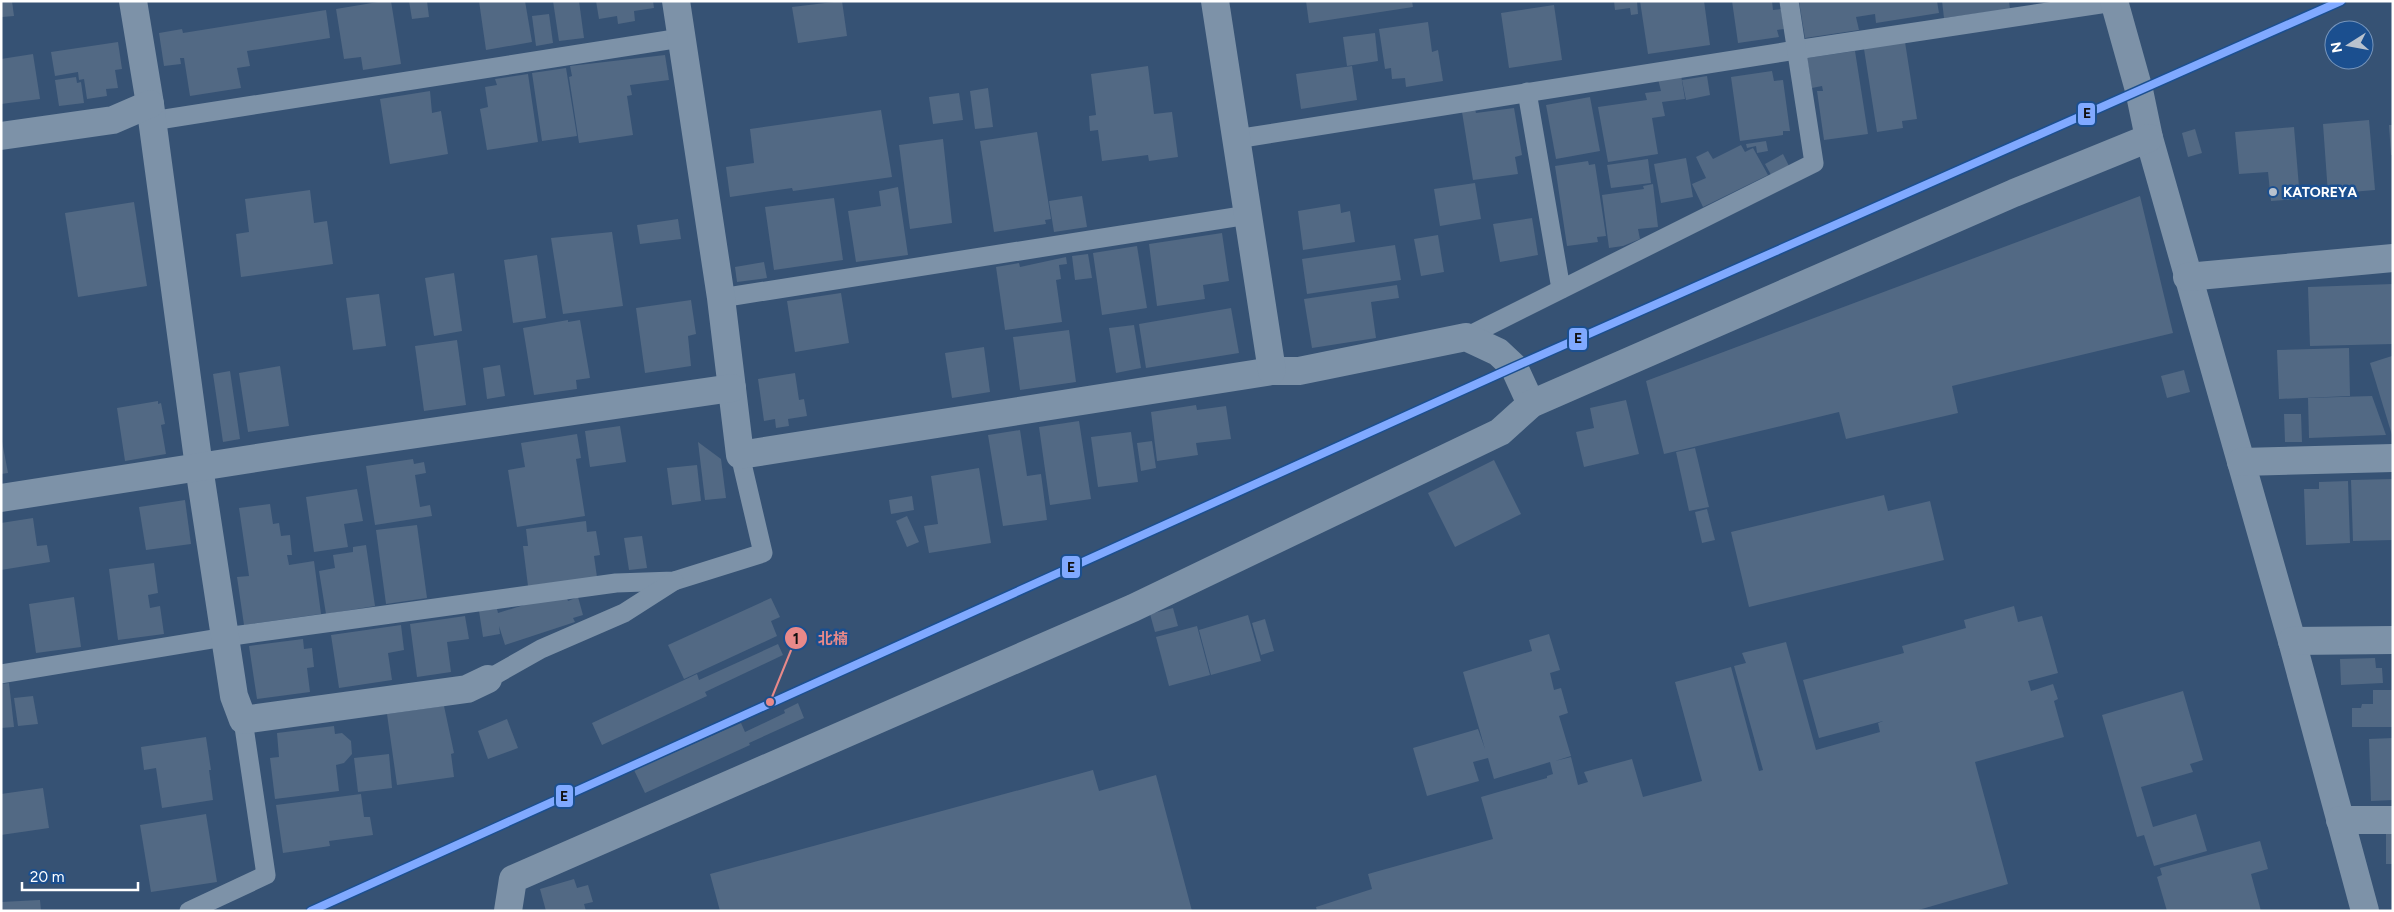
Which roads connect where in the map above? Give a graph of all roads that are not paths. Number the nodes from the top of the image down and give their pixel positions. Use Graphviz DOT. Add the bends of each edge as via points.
graph roads {
  1 [pos="133,1"];
  2 [pos="676,1"];
  3 [pos="1215,1"];
  4 [pos="1789,1"];
  5 [pos="2114,2"];
  6 [pos="681,38"];
  7 [pos="1796,50"];
  8 [pos="1527,92"];
  9 [pos="151,112"];
  10 [pos="1,136"];
  11 [pos="2149,138"];
  12 [pos="1236,139"];
  13 [pos="1248,215"];
  14 [pos="2393,258"];
  15 [pos="2188,277"];
  16 [pos="1562,289"];
  17 [pos="721,298"];
  18 [pos="1466,337"];
  19 [pos="1272,371"];
  20 [pos="732,388"];
  21 [pos="1531,404"];
  22 [pos="740,455"];
  23 [pos="2393,458"];
  24 [pos="2240,462"];
  25 [pos="200,467"];
  26 [pos="1,498"];
  27 [pos="674,581"];
  28 [pos="225,638"];
  29 [pos="2393,640"];
  30 [pos="2292,641"];
  31 [pos="1,674"];
  32 [pos="488,679"];
  33 [pos="243,720"];
  34 [pos="2340,820"];
  35 [pos="2393,820"];
  36 [pos="189,911"];
  37 [pos="508,911"];
  38 [pos="2365,911"];
  1 -- 9 [label="street"];
  2 -- 6 [label="street"];
  3 -- 12 [label="street"];
  4 -- 7 [label="lane"];
  5 -- 7 [label="lane"];
  5 -- 11 [label="street"];
  6 -- 9 [label="lane"];
  6 -- 17 [label="street"];
  7 -- 8 [label="lane"];
  7 -- 16 [label="lane" via="1814,163"];
  8 -- 12 [label="lane"];
  8 -- 16 [label="lane"];
  9 -- 10 [label="street"];
  9 -- 25 [label="street"];
  11 -- 15 [label="street"];
  11 -- 21 [label="street" via="2014,193"];
  12 -- 13 [label="street"];
  13 -- 17 [label="lane"];
  13 -- 19 [label="street"];
  14 -- 15 [label="street"];
  15 -- 24 [label="street"];
  16 -- 18 [label="lane"];
  17 -- 20 [label="street"];
  18 -- 19 [label="street" via="1299,371"];
  18 -- 21 [label="street" via="1498,352 1514,368"];
  19 -- 22 [label="street"];
  20 -- 22 [label="street"];
  20 -- 25 [label="street"];
  21 -- 37 [label="street" via="1500,432 1133,608 512,879"];
  22 -- 27 [label="lane" via="763,553"];
  23 -- 24 [label="street"];
  24 -- 30 [label="street"];
  25 -- 26 [label="street"];
  25 -- 28 [label="street"];
  27 -- 28 [label="lane" via="616,583"];
  27 -- 32 [label="lane" via="624,613 541,649"];
  28 -- 31 [label="lane"];
  28 -- 33 [label="street" via="234,696"];
  29 -- 30 [label="street"];
  30 -- 34 [label="street"];
  32 -- 33 [label="street" via="467,689"];
  33 -- 36 [label="lane" via="266,875"];
  34 -- 35 [label="street"];
  34 -- 38 [label="street"];
}
